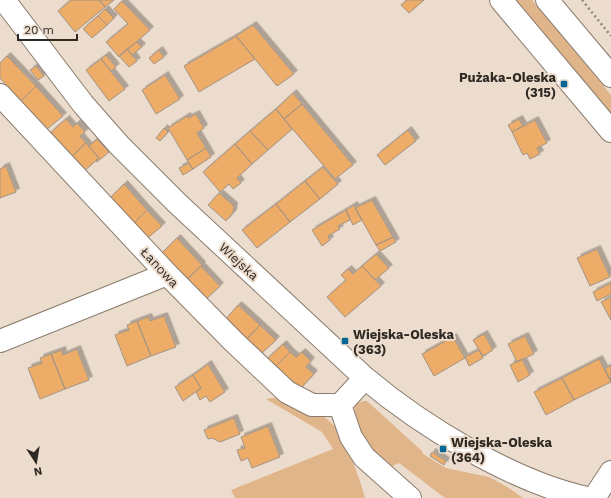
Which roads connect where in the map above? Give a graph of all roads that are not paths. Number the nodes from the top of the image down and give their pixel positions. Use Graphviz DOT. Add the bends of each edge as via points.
graph roads {
  1 [pos="4,0"];
  2 [pos="501,0"];
  3 [pos="547,0"];
  4 [pos="611,76"];
  5 [pos="0,95"];
  6 [pos="611,131"];
  7 [pos="167,274"];
  8 [pos="0,341"];
  9 [pos="365,378"];
  10 [pos="340,405"];
  11 [pos="517,472"];
  12 [pos="611,472"];
  13 [pos="410,498"];
  14 [pos="541,498"];
  15 [pos="587,498"];
  16 [pos="594,498"];
  1 -- 9 [label="street, Wiejska" via="82,104 119,145"];
  2 -- 6 [label="street"];
  3 -- 4 [label="street"];
  5 -- 7 [label="street, Łanowa"];
  7 -- 8 [label="street"];
  7 -- 10 [label="street, Łanowa" via="287,392 312,405"];
  9 -- 10 [label="street"];
  9 -- 11 [label="street, Wiejska" via="392,400 433,427 480,455"];
  10 -- 13 [label="street" via="351,437 364,457"];
  11 -- 14 [label="street, Wiejska"];
  11 -- 15 [label="street, Wiejska" via="554,489"];
  12 -- 16 [label="street"];
}
